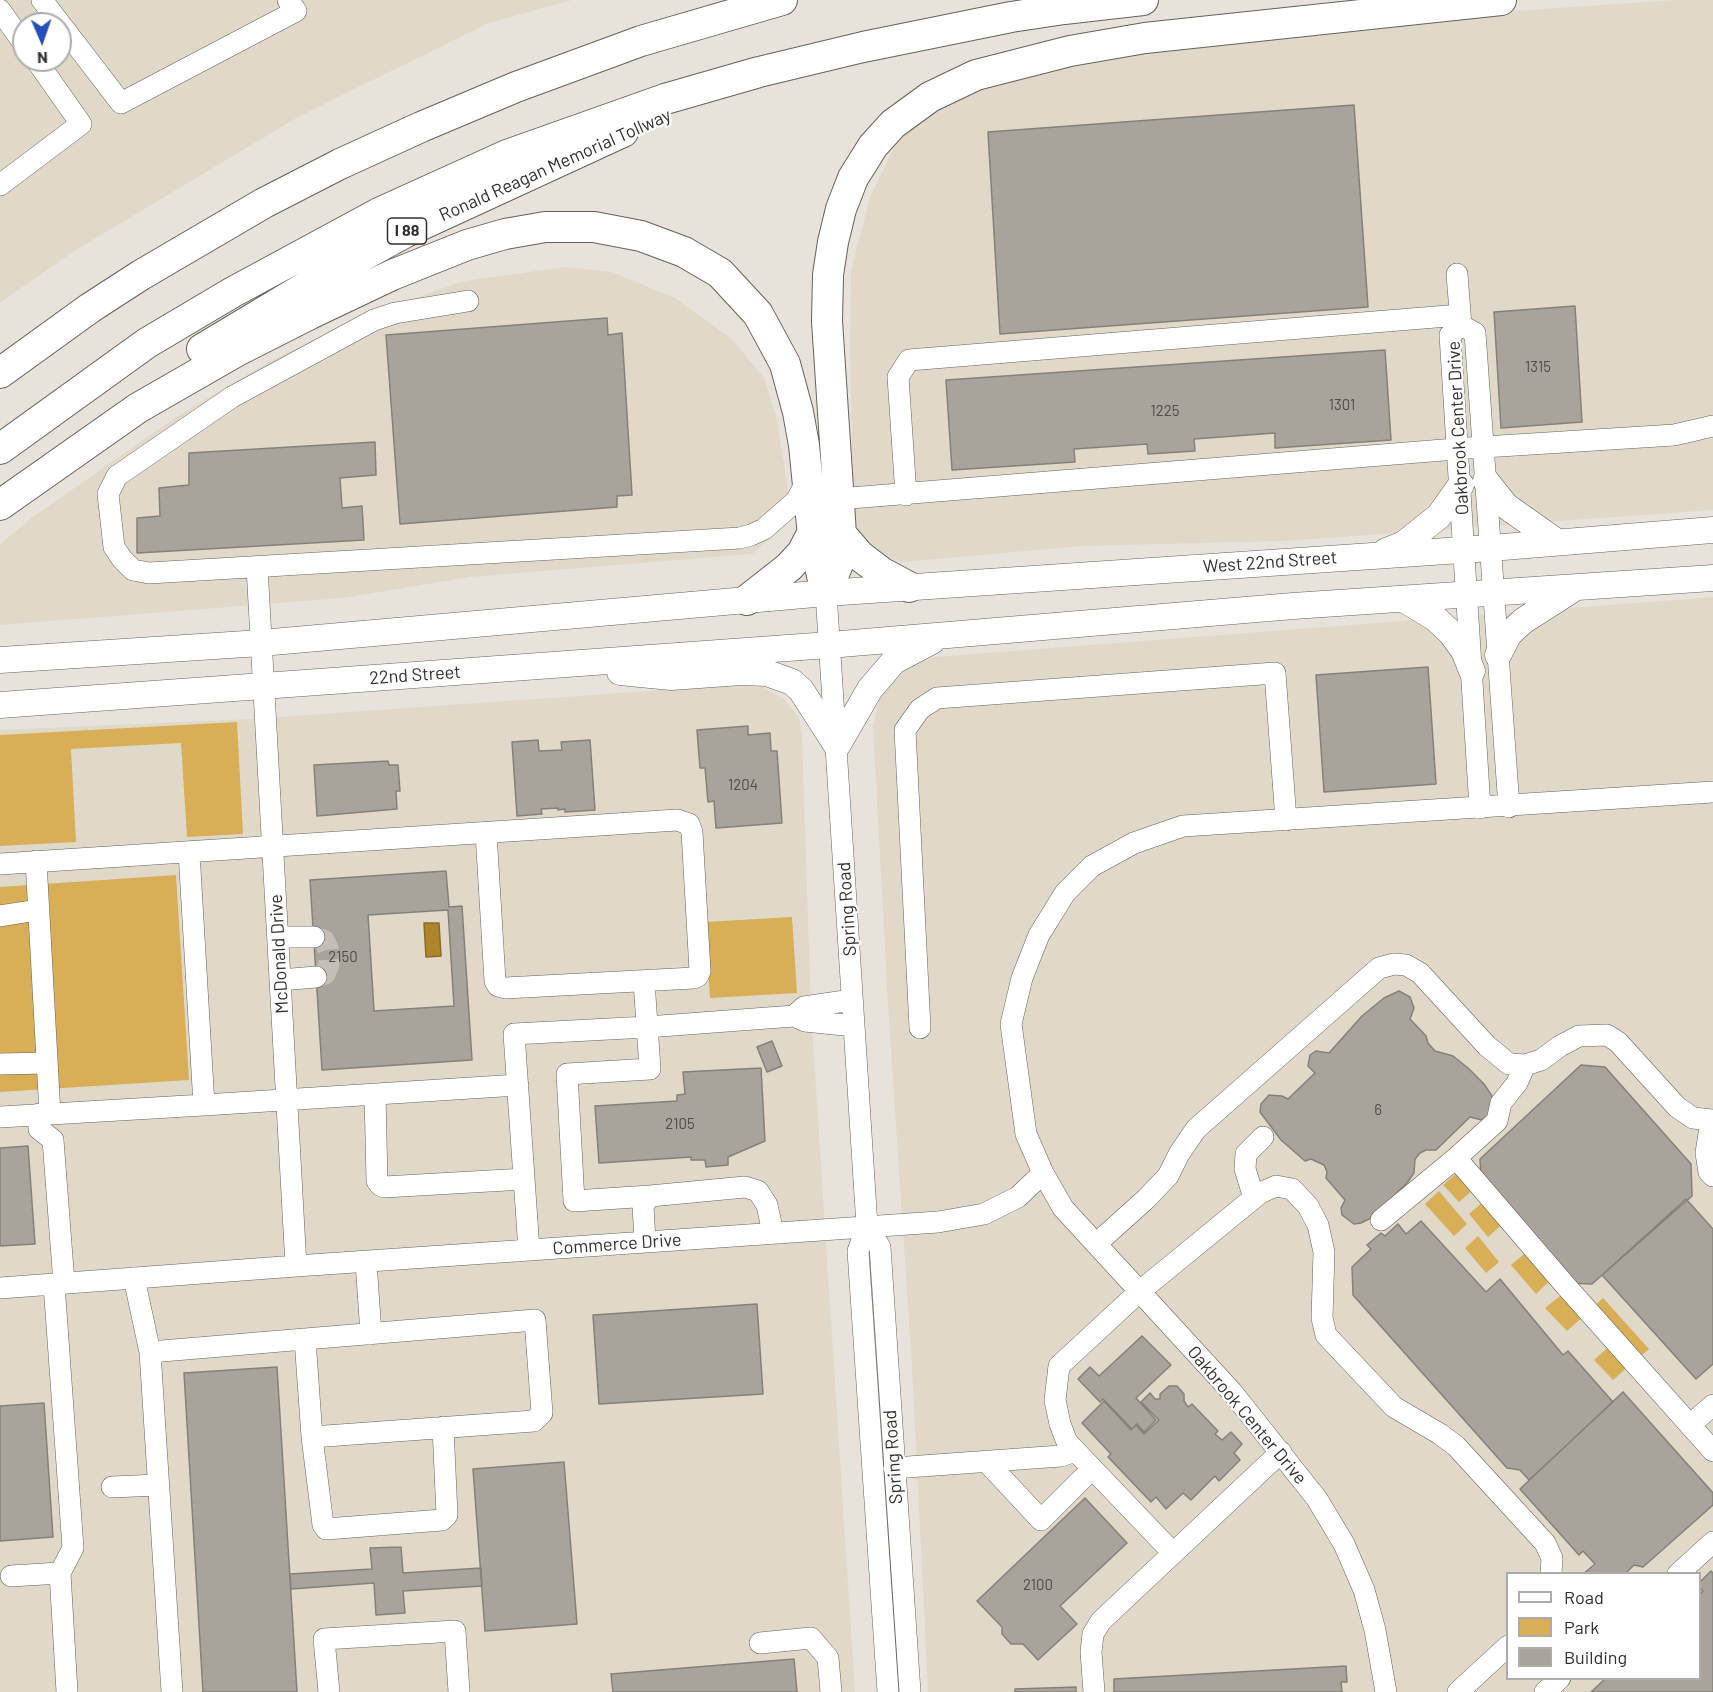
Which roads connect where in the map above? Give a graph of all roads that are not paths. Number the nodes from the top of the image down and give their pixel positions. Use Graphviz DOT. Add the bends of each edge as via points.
graph roads {
  1 [pos="42,0"];
  2 [pos="288,0"];
  3 [pos="782,0"];
  4 [pos="1143,0"];
  5 [pos="1501,0"];
  6 [pos="0,10"];
  7 [pos="12,27"];
  8 [pos="863,46"];
  9 [pos="44,72"];
  10 [pos="0,185"];
  11 [pos="1457,274"];
  12 [pos="468,301"];
  13 [pos="1460,320"];
  14 [pos="0,373"];
  15 [pos="1713,426"];
  16 [pos="1483,447"];
  17 [pos="0,449"];
  18 [pos="1458,449"];
  19 [pos="808,479"];
  20 [pos="1486,481"];
  21 [pos="1461,485"];
  22 [pos="906,495"];
  23 [pos="838,500"];
  24 [pos="0,505"];
  25 [pos="1713,530"];
  26 [pos="827,533"];
  27 [pos="1557,542"];
  28 [pos="1491,548"];
  29 [pos="1465,550"];
  30 [pos="1374,555"];
  31 [pos="257,567"];
  32 [pos="1713,578"];
  33 [pos="909,587"];
  34 [pos="1576,588"];
  35 [pos="826,593"];
  36 [pos="1494,594"];
  37 [pos="1467,596"];
  38 [pos="747,600"];
  39 [pos="1406,600"];
  40 [pos="942,635"];
  41 [pos="261,643"];
  42 [pos="830,645"];
  43 [pos="1498,655"];
  44 [pos="0,660"];
  45 [pos="597,662"];
  46 [pos="1472,671"];
  47 [pos="264,686"];
  48 [pos="0,705"];
  49 [pos="837,746"];
  50 [pos="1713,792"];
  51 [pos="1509,807"];
  52 [pos="1480,808"];
  53 [pos="1286,820"];
  54 [pos="486,833"];
  55 [pos="273,847"];
  56 [pos="189,852"];
  57 [pos="36,861"];
  58 [pos="0,864"];
  59 [pos="38,910"];
  60 [pos="0,916"];
  61 [pos="278,937"];
  62 [pos="314,937"];
  63 [pos="316,977"];
  64 [pos="280,980"];
  65 [pos="644,981"];
  66 [pos="852,1000"];
  67 [pos="794,1016"];
  68 [pos="854,1026"];
  69 [pos="647,1027"];
  70 [pos="920,1028"];
  71 [pos="47,1063"];
  72 [pos="0,1064"];
  73 [pos="1525,1065"];
  74 [pos="518,1086"];
  75 [pos="375,1095"];
  76 [pos="287,1100"];
  77 [pos="204,1105"];
  78 [pos="0,1117"];
  79 [pos="43,1119"];
  80 [pos="1712,1120"];
  81 [pos="1263,1137"];
  82 [pos="1456,1158"];
  83 [pos="1043,1173"];
  84 [pos="1713,1176"];
  85 [pos="524,1179"];
  86 [pos="650,1196"];
  87 [pos="1254,1198"];
  88 [pos="1381,1220"];
  89 [pos="867,1226"];
  90 [pos="772,1233"];
  91 [pos="645,1241"];
  92 [pos="1096,1244"];
  93 [pos="529,1250"];
  94 [pos="366,1262"];
  95 [pos="296,1266"];
  96 [pos="134,1278"];
  97 [pos="59,1284"];
  98 [pos="0,1288"];
  99 [pos="1139,1292"];
  100 [pos="372,1334"];
  101 [pos="305,1339"];
  102 [pos="150,1352"];
  103 [pos="1713,1405"];
  104 [pos="1690,1425"];
  105 [pos="443,1427"];
  106 [pos="312,1437"];
  107 [pos="1713,1450"];
  108 [pos="1075,1451"];
  109 [pos="1281,1452"];
  110 [pos="986,1461"];
  111 [pos="894,1468"];
  112 [pos="1092,1468"];
  113 [pos="159,1485"];
  114 [pos="112,1487"];
  115 [pos="1713,1542"];
  116 [pos="1173,1553"];
  117 [pos="1551,1572"];
  118 [pos="1680,1572"];
  119 [pos="60,1573"];
  120 [pos="11,1576"];
  121 [pos="760,1643"];
  122 [pos="1506,1648"];
  123 [pos="1558,1680"];
  124 [pos="66,1692"];
  125 [pos="172,1692"];
  126 [pos="329,1692"];
  127 [pos="459,1692"];
  128 [pos="831,1692"];
  129 [pos="888,1692"];
  130 [pos="910,1692"];
  131 [pos="1094,1692"];
  132 [pos="1386,1692"];
  133 [pos="1458,1692"];
  134 [pos="1545,1692"];
  1 -- 2 [label="street" via="121,103 296,11"];
  3 -- 14 [label="highway" via="641,41 516,87 340,164 264,202 141,275"];
  4 -- 8 [label="highway, Ronald Reagan Memorial Tollway / I 88" via="1022,15"];
  5 -- 23 [label="highway" via="1106,44 976,75 910,111 873,146 853,178 833,242 827,321"];
  6 -- 7 [label="street"];
  8 -- 17 [label="highway, Ronald Reagan Memorial Tollway / I 88" via="665,99 507,155 432,188 330,238 147,343"];
  8 -- 24 [label="highway, Ronald Reagan Memorial Tollway / I 88" via="734,89 607,138 406,232 212,342 75,442"];
  9 -- 10 [label="street" via="81,124"];
  11 -- 13 [label="street"];
  12 -- 31 [label="street" via="374,320 232,398 117,476 108,494 111,532 114,548 133,570 149,573"];
  13 -- 16 [label="street, Oakbrook Center Drive" via="1474,333"];
  13 -- 18 [label="street, Oakbrook Center Drive" via="1450,334"];
  13 -- 22 [label="street" via="909,360 898,377"];
  15 -- 16 [label="street" via="1674,435"];
  16 -- 18 [label="street"];
  16 -- 20 [label="street, Oakbrook Center Drive"];
  18 -- 21 [label="street, Oakbrook Center Drive"];
  18 -- 22 [label="street"];
  19 -- 24 [label="highway" via="798,412 785,364 758,314 720,273 684,252 641,236 594,227 545,227 467,245 392,275 238,350 138,408"];
  19 -- 26 [label="highway"];
  19 -- 31 [label="street" via="796,501 764,529 740,537"];
  20 -- 27 [label="main road" via="1506,506"];
  20 -- 28 [label="street, Oakbrook Center Drive"];
  21 -- 29 [label="street, Oakbrook Center Drive"];
  21 -- 30 [label="main road" via="1439,516 1421,531 1404,544"];
  22 -- 23 [label="street"];
  23 -- 26 [label="highway"];
  25 -- 27 [label="main road, West 22nd Street"];
  26 -- 33 [label="highway"];
  26 -- 35 [label="highway" via="838,564"];
  26 -- 38 [label="highway"];
  27 -- 28 [label="main road, West 22nd Street"];
  28 -- 29 [label="main road, West 22nd Street"];
  28 -- 36 [label="street, Oakbrook Center Drive"];
  29 -- 30 [label="main road, West 22nd Street"];
  29 -- 37 [label="street, Oakbrook Center Drive"];
  30 -- 33 [label="main road, West 22nd Street"];
  31 -- 41 [label="street, McDonald Drive"];
  32 -- 34 [label="main road"];
  33 -- 35 [label="main road, West 22nd Street"];
  34 -- 36 [label="main road"];
  34 -- 43 [label="main road" via="1523,621 1509,634"];
  35 -- 38 [label="main road"];
  35 -- 42 [label="street, Spring Road"];
  36 -- 37 [label="main road"];
  36 -- 43 [label="street, Oakbrook Center Drive"];
  37 -- 39 [label="main road"];
  37 -- 46 [label="street, Oakbrook Center Drive"];
  38 -- 41 [label="main road"];
  39 -- 40 [label="main road"];
  39 -- 46 [label="main road" via="1451,633"];
  40 -- 42 [label="main road"];
  40 -- 49 [label="main road" via="894,661 870,689"];
  41 -- 44 [label="main road"];
  41 -- 47 [label="street, McDonald Drive"];
  42 -- 45 [label="main road, 22nd Street"];
  42 -- 49 [label="street, Spring Road"];
  43 -- 51 [label="street, Oakbrook Center Drive"];
  45 -- 47 [label="main road, 22nd Street"];
  45 -- 49 [label="main road" via="624,673 671,677 767,673 792,682 801,690"];
  46 -- 52 [label="street, Oakbrook Center Drive"];
  47 -- 48 [label="main road, 22nd Street"];
  47 -- 55 [label="street, McDonald Drive"];
  49 -- 66 [label="street, Spring Road"];
  50 -- 51 [label="street, Oakbrook Center Drive"];
  51 -- 52 [label="street, Oakbrook Center Drive"];
  52 -- 53 [label="street, Oakbrook Center Drive"];
  53 -- 70 [label="street" via="1275,672 937,698 920,709 905,730"];
  53 -- 83 [label="street, Oakbrook Center Drive" via="1183,826 1134,843 1092,866 1065,893 1039,935 1022,978 1011,1024 1026,1134"];
  54 -- 55 [label="street"];
  54 -- 65 [label="street" via="498,986"];
  54 -- 65 [label="street" via="677,820 689,824 700,970 694,978"];
  55 -- 56 [label="street"];
  55 -- 61 [label="street, McDonald Drive"];
  56 -- 57 [label="street"];
  56 -- 77 [label="street"];
  57 -- 58 [label="street"];
  57 -- 59 [label="street"];
  59 -- 60 [label="street"];
  59 -- 71 [label="street"];
  61 -- 62 [label="street"];
  61 -- 64 [label="street, McDonald Drive"];
  63 -- 64 [label="street"];
  64 -- 76 [label="street, McDonald Drive"];
  65 -- 69 [label="street"];
  66 -- 67 [label="street" via="804,1007"];
  66 -- 68 [label="street, Spring Road"];
  67 -- 68 [label="street" via="805,1021"];
  67 -- 69 [label="street"];
  68 -- 89 [label="street, Spring Road"];
  69 -- 74 [label="street" via="514,1034"];
  69 -- 86 [label="street" via="650,1069 567,1074 574,1201"];
  71 -- 72 [label="street"];
  71 -- 79 [label="street"];
  73 -- 80 [label="street" via="1541,1060 1579,1036 1607,1035 1618,1042 1677,1107 1694,1118"];
  73 -- 82 [label="street" via="1518,1083 1501,1103 1497,1120"];
  73 -- 92 [label="street" via="1509,1064 1487,1046 1420,973 1406,965 1379,968 1196,1129 1168,1176"];
  74 -- 75 [label="street"];
  74 -- 85 [label="street"];
  75 -- 76 [label="street"];
  75 -- 85 [label="street" via="380,1185"];
  76 -- 77 [label="street"];
  76 -- 95 [label="street, McDonald Drive"];
  77 -- 79 [label="street"];
  78 -- 79 [label="street"];
  79 -- 97 [label="street" via="53,1140"];
  80 -- 84 [label="street" via="1706,1153"];
  81 -- 87 [label="street" via="1246,1154 1245,1169"];
  82 -- 88 [label="street"];
  82 -- 104 [label="street"];
  83 -- 89 [label="street" via="1018,1197 984,1214 938,1222"];
  83 -- 92 [label="street, Oakbrook Center Drive" via="1063,1208"];
  85 -- 93 [label="street"];
  86 -- 90 [label="street" via="745,1187 758,1191 766,1205"];
  86 -- 91 [label="street" via="643,1206"];
  87 -- 99 [label="street"];
  87 -- 117 [label="street" via="1276,1186 1292,1189 1308,1206 1324,1252 1322,1318 1326,1335 1394,1407 1455,1446 1545,1543 1552,1558"];
  89 -- 90 [label="street, Commerce Drive"];
  89 -- 111 [label="street, Spring Road" via="880,1248"];
  89 -- 129 [label="street, Spring Road" via="858,1251"];
  90 -- 91 [label="street, Commerce Drive"];
  91 -- 93 [label="street, Commerce Drive"];
  92 -- 99 [label="street, Oakbrook Center Drive"];
  93 -- 94 [label="street, Commerce Drive"];
  94 -- 95 [label="street, Commerce Drive"];
  94 -- 100 [label="street"];
  95 -- 96 [label="street, Commerce Drive"];
  96 -- 97 [label="street"];
  96 -- 102 [label="street"];
  97 -- 98 [label="street"];
  97 -- 119 [label="street" via="73,1548"];
  99 -- 108 [label="street" via="1059,1366 1055,1391 1059,1424"];
  99 -- 109 [label="street, Oakbrook Center Drive" via="1232,1392"];
  100 -- 101 [label="street"];
  100 -- 105 [label="street" via="535,1320 542,1413 534,1420"];
  101 -- 102 [label="street"];
  101 -- 106 [label="street"];
  102 -- 113 [label="street"];
  103 -- 104 [label="street"];
  104 -- 107 [label="street"];
  105 -- 106 [label="street"];
  105 -- 106 [label="street" via="447,1515 442,1520 326,1528"];
  108 -- 110 [label="street" via="1061,1456"];
  108 -- 112 [label="street"];
  109 -- 116 [label="street"];
  109 -- 132 [label="street, Oakbrook Center Drive" via="1317,1499 1360,1580 1375,1630"];
  110 -- 111 [label="street"];
  110 -- 112 [label="street" via="1046,1525"];
  111 -- 130 [label="street, Spring Road"];
  112 -- 116 [label="street"];
  113 -- 114 [label="street"];
  113 -- 125 [label="street"];
  115 -- 118 [label="street"];
  116 -- 131 [label="street" via="1101,1621 1093,1634"];
  119 -- 120 [label="street"];
  119 -- 124 [label="street"];
  121 -- 128 [label="street" via="811,1638 828,1658"];
  122 -- 133 [label="street"];
  123 -- 134 [label="street"];
  126 -- 127 [label="street" via="324,1639 455,1630"];
}
